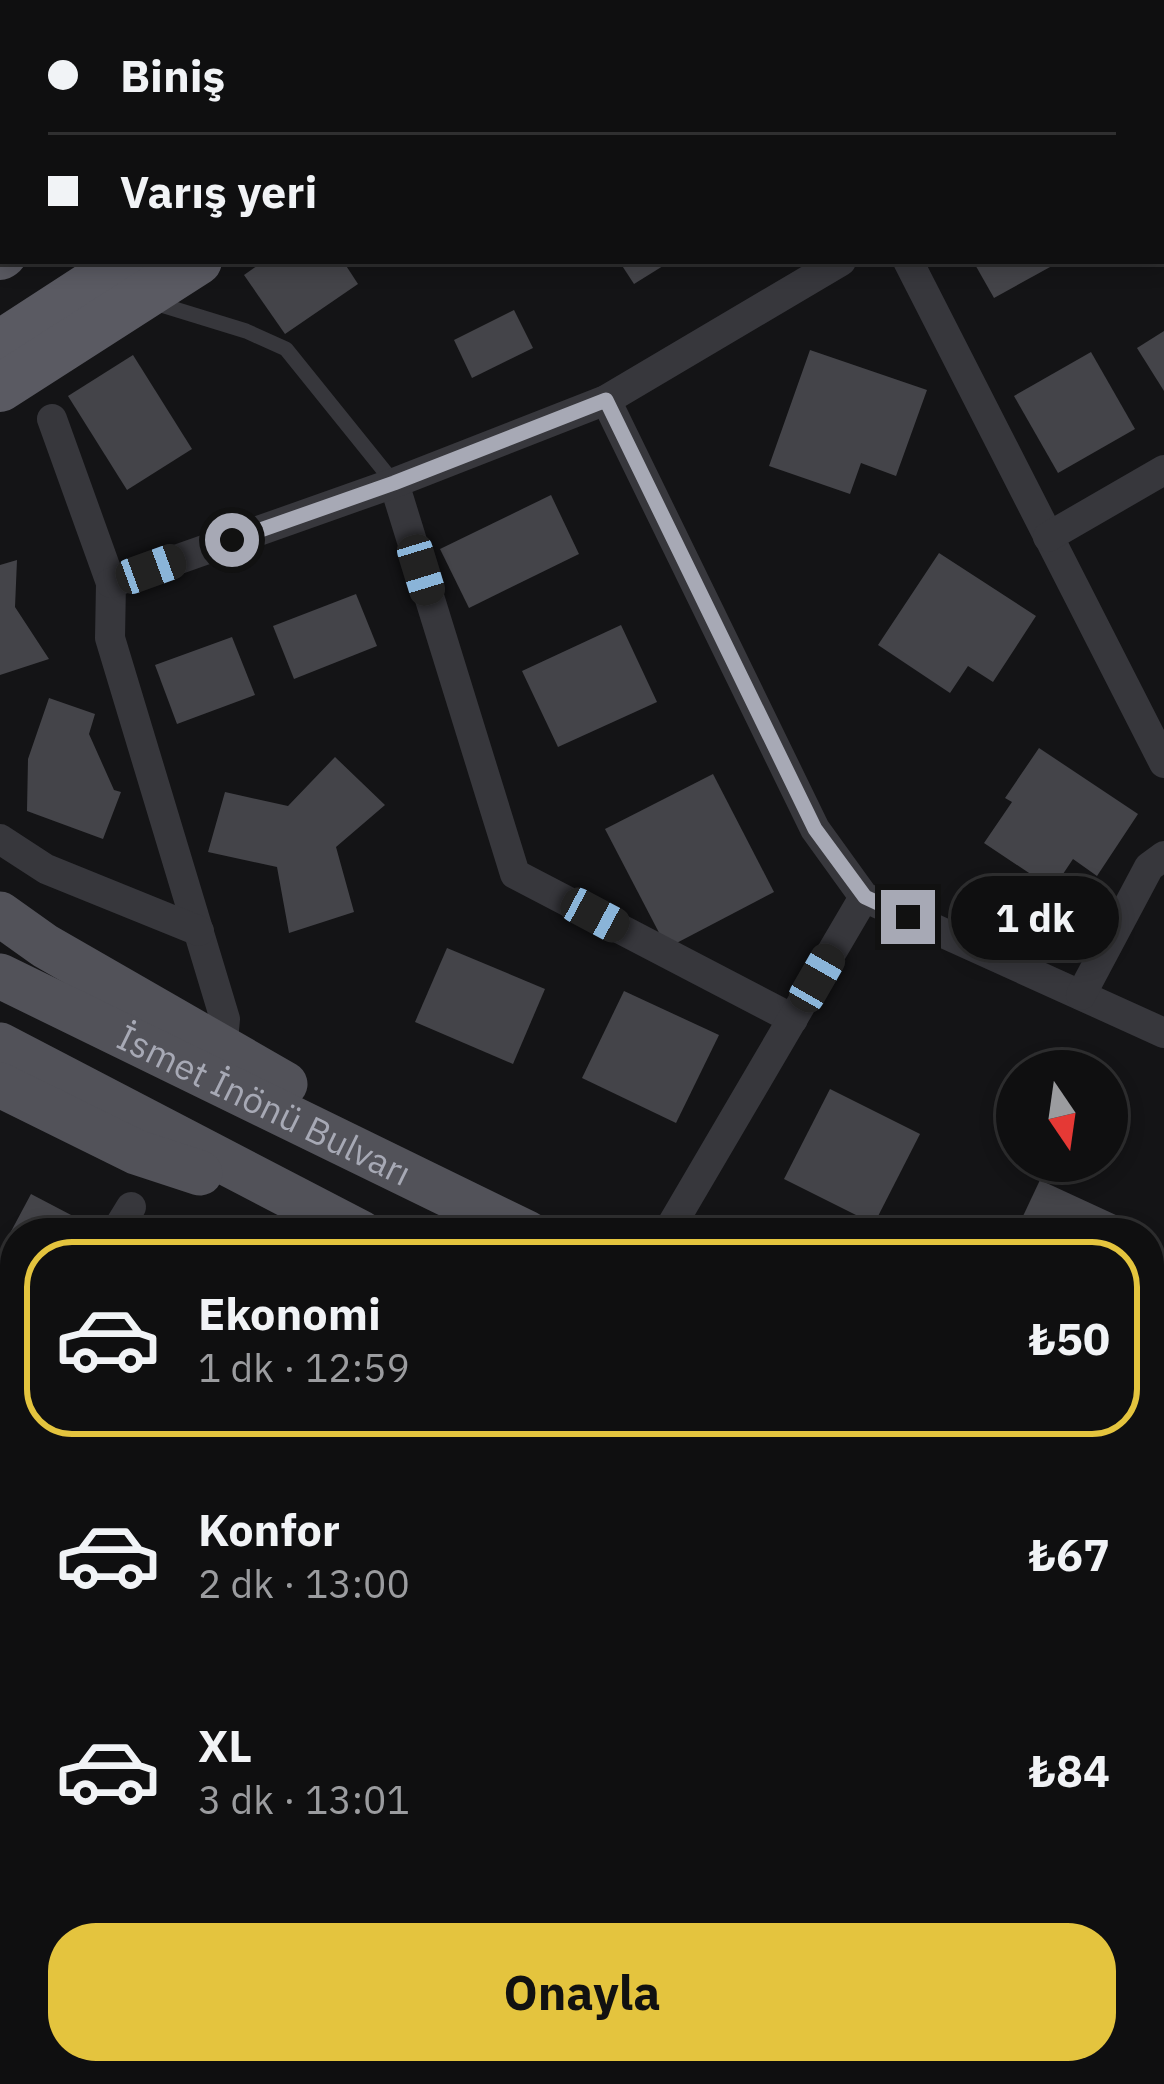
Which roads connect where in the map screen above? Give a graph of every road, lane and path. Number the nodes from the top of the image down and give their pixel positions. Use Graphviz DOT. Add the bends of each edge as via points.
graph roads {
  1 [pos="189,264"];
  2 [pos="836,264"];
  3 [pos="910,264"];
  4 [pos="135,280"];
  5 [pos="0,344"];
  6 [pos="0,388"];
  7 [pos="606,400"];
  8 [pos="52,419"];
  9 [pos="1164,470"];
  10 [pos="394,483"];
  11 [pos="1048,537"];
  12 [pos="111,583"];
  13 [pos="1164,764"];
  14 [pos="0,839"];
  15 [pos="1164,856"];
  16 [pos="865,897"];
  17 [pos="0,914"];
  18 [pos="199,932"];
  19 [pos="0,976"];
  20 [pos="1081,994"];
  21 [pos="794,1019"];
  22 [pos="1164,1034"];
  23 [pos="0,1045"];
  24 [pos="222,1050"];
  25 [pos="0,1085"];
  26 [pos="374,1160"];
  27 [pos="327,1218"];
  28 [pos="332,1218"];
  29 [pos="496,1218"];
  30 [pos="677,1218"];
  1 -- 4 [label="highway"];
  2 -- 7 [label="street"];
  3 -- 11 [label="street"];
  4 -- 5 [label="highway"];
  4 -- 6 [label="highway"];
  4 -- 10 [label="lane" via="286,350"];
  7 -- 10 [label="street"];
  7 -- 16 [label="street" via="815,829"];
  8 -- 12 [label="street"];
  9 -- 11 [label="street"];
  10 -- 12 [label="street"];
  10 -- 21 [label="street" via="515,874"];
  11 -- 13 [label="street"];
  12 -- 18 [label="street" via="110,638"];
  14 -- 18 [label="street" via="46,869"];
  15 -- 20 [label="street" via="1149,867"];
  16 -- 20 [label="street"];
  16 -- 21 [label="street"];
  17 -- 24 [label="main road"];
  18 -- 24 [label="street" via="225,1019"];
  19 -- 26 [label="main road, İsmet İnönü Bulvarı"];
  20 -- 22 [label="street"];
  21 -- 30 [label="street"];
  23 -- 28 [label="main road, İsmet İnönü Bulvarı"];
  24 -- 26 [label="main road" via="294,1089"];
  25 -- 27 [label="main road" via="136,1152"];
  26 -- 29 [label="main road, İsmet İnönü Bulvarı"];
}
